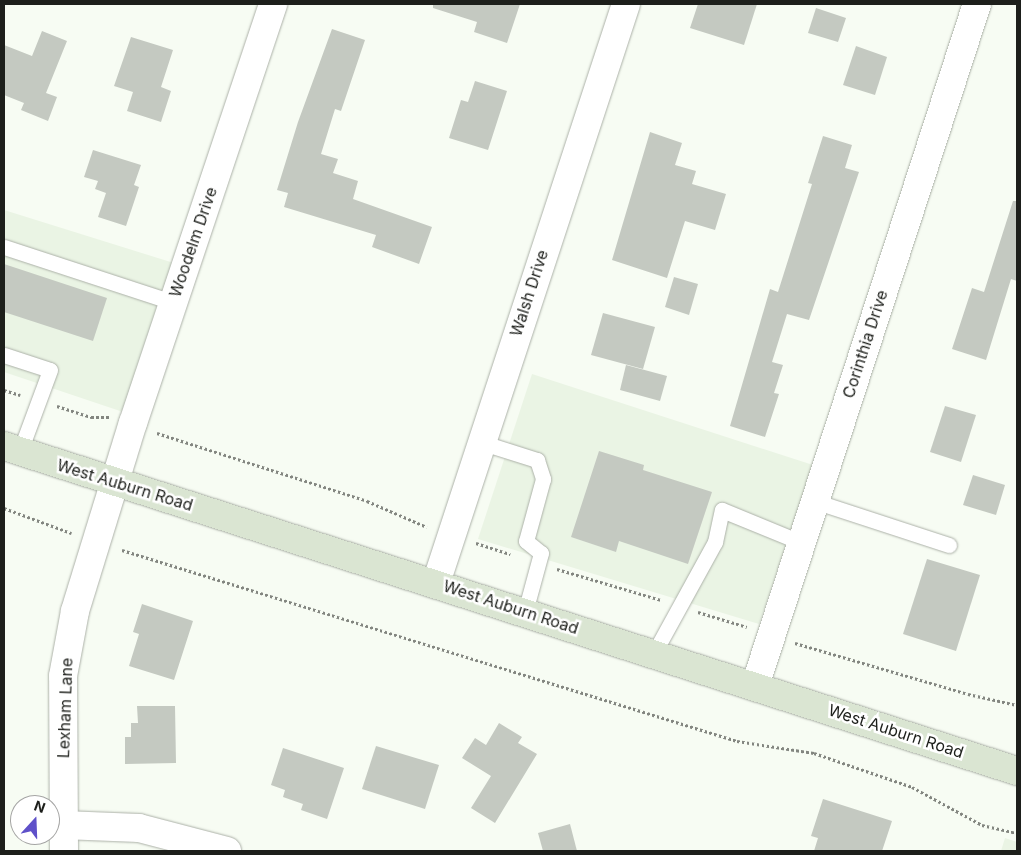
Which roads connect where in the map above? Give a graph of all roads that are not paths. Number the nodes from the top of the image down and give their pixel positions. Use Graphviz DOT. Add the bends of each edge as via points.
graph roads {
  1 [pos="274,4"];
  2 [pos="626,4"];
  3 [pos="977,4"];
  4 [pos="4,247"];
  5 [pos="172,302"];
  6 [pos="4,355"];
  7 [pos="480,442"];
  8 [pos="12,449"];
  9 [pos="115,482"];
  10 [pos="814,501"];
  11 [pos="800,542"];
  12 [pos="949,545"];
  13 [pos="436,583"];
  14 [pos="525,612"];
  15 [pos="654,653"];
  16 [pos="755,686"];
  17 [pos="1017,770"];
  18 [pos="64,838"];
  19 [pos="227,851"];
  1 -- 5 [label="street, Woodelm Drive"];
  2 -- 7 [label="street, Walsh Drive"];
  3 -- 10 [label="street, Corinthia Drive"];
  4 -- 5 [label="lane"];
  5 -- 9 [label="street, Woodelm Drive"];
  6 -- 8 [label="lane" via="50,370"];
  7 -- 13 [label="street, Walsh Drive"];
  7 -- 14 [label="lane" via="537,460 543,479 526,541 541,553"];
  8 -- 9 [label="main road, West Auburn Road"];
  9 -- 13 [label="main road, West Auburn Road"];
  9 -- 18 [label="street, Lexham Lane" via="68,643 63,676"];
  10 -- 11 [label="street, Corinthia Drive"];
  10 -- 12 [label="lane"];
  11 -- 15 [label="lane" via="722,510 715,542"];
  11 -- 16 [label="street, Corinthia Drive"];
  13 -- 14 [label="main road, West Auburn Road"];
  14 -- 15 [label="main road, West Auburn Road"];
  15 -- 16 [label="main road, West Auburn Road"];
  16 -- 17 [label="main road, West Auburn Road"];
  18 -- 19 [label="street" via="139,828"];
}
